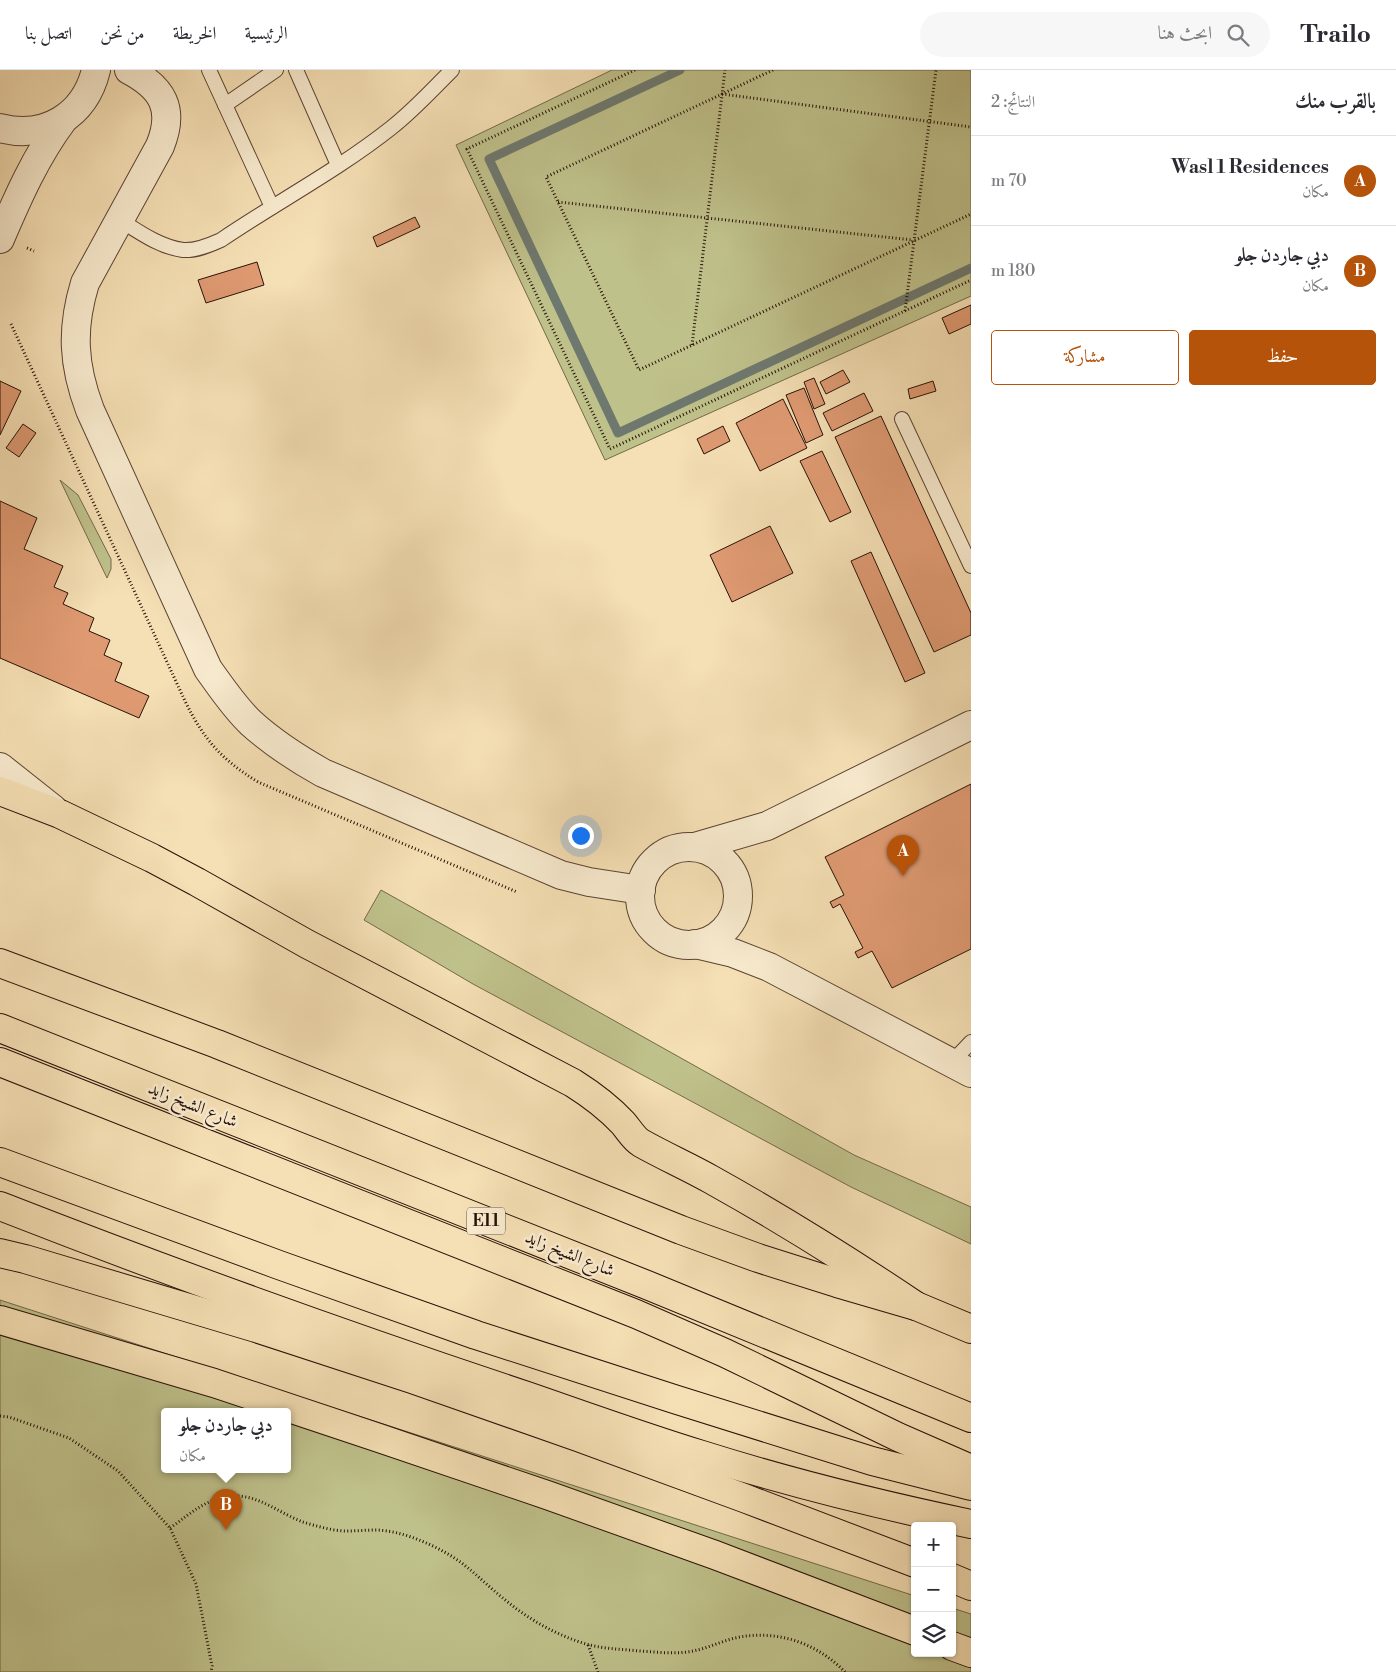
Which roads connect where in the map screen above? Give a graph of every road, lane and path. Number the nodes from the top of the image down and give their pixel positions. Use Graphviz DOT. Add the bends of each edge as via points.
graph roads {
  1 [pos="96,70"];
  2 [pos="130,70"];
  3 [pos="209,70"];
  4 [pos="276,70"];
  5 [pos="296,70"];
  6 [pos="452,70"];
  7 [pos="635,70"];
  8 [pos="725,70"];
  9 [pos="773,70"];
  10 [pos="936,70"];
  11 [pos="722,94"];
  12 [pos="225,104"];
  13 [pos="63,120"];
  14 [pos="929,122"];
  15 [pos="971,127"];
  16 [pos="0,128"];
  17 [pos="338,165"];
  18 [pos="558,202"];
  19 [pos="272,207"];
  20 [pos="971,214"];
  21 [pos="707,218"];
  22 [pos="120,220"];
  23 [pos="0,239"];
  24 [pos="914,240"];
  25 [pos="971,280"];
  26 [pos="905,309"];
  27 [pos="692,345"];
  28 [pos="902,419"];
  29 [pos="971,566"];
  30 [pos="971,725"];
  31 [pos="0,767"];
  32 [pos="0,791"];
  33 [pos="60,814"];
  34 [pos="766,826"];
  35 [pos="695,847"];
  36 [pos="733,874"];
  37 [pos="641,890"];
  38 [pos="735,912"];
  39 [pos="695,944"];
  40 [pos="0,963"];
  41 [pos="769,967"];
  42 [pos="0,1028"];
  43 [pos="971,1042"];
  44 [pos="0,1062"];
  45 [pos="961,1068"];
  46 [pos="0,1162"];
  47 [pos="0,1206"];
  48 [pos="0,1253"];
  49 [pos="916,1306"];
  50 [pos="0,1320"];
  51 [pos="971,1330"];
  52 [pos="288,1408"];
  53 [pos="291,1409"];
  54 [pos="0,1416"];
  55 [pos="971,1418"];
  56 [pos="971,1469"];
  57 [pos="971,1486"];
  58 [pos="971,1524"];
  59 [pos="170,1528"];
  60 [pos="911,1561"];
  61 [pos="956,1580"];
  62 [pos="971,1586"];
  63 [pos="911,1629"];
  64 [pos="588,1644"];
  65 [pos="956,1647"];
  66 [pos="971,1653"];
  67 [pos="211,1672"];
  68 [pos="598,1672"];
  69 [pos="845,1672"];
  1 -- 13 [label="street" via="93,85"];
  2 -- 22 [label="street" via="150,82 159,92 167,119 166,133 160,146"];
  3 -- 12 [label="lane"];
  4 -- 12 [label="lane"];
  5 -- 17 [label="lane"];
  6 -- 17 [label="lane" via="392,128"];
  7 -- 26 [label="path" via="467,149 610,449"];
  8 -- 11 [label="path"];
  9 -- 11 [label="path"];
  10 -- 14 [label="path"];
  11 -- 14 [label="path"];
  11 -- 18 [label="path" via="546,177"];
  11 -- 21 [label="path"];
  12 -- 19 [label="lane"];
  13 -- 16 [label="street" via="23,132"];
  13 -- 23 [label="street" via="32,168"];
  14 -- 15 [label="path"];
  14 -- 24 [label="path"];
  17 -- 19 [label="lane"];
  18 -- 21 [label="path"];
  18 -- 27 [label="path" via="639,370"];
  19 -- 22 [label="lane" via="221,240 185,250 152,239"];
  20 -- 24 [label="path"];
  21 -- 24 [label="path"];
  21 -- 27 [label="path"];
  22 -- 37 [label="street" via="85,283 79,303 75,344 77,367 90,410 208,669 228,696 250,722 276,744 324,773 561,875"];
  24 -- 26 [label="path"];
  24 -- 27 [label="path"];
  25 -- 26 [label="path"];
  28 -- 29 [label="lane"];
  30 -- 34 [label="street"];
  31 -- 33 [label="street"];
  32 -- 33 [label="highway"];
  33 -- 49 [label="highway" via="182,874 307,944 573,1083 609,1109 638,1142 780,1218"];
  34 -- 35 [label="street"];
  34 -- 36 [label="street" via="745,847"];
  35 -- 36 [label="street" via="717,856"];
  35 -- 37 [label="street" via="673,849 655,861 648,869"];
  36 -- 38 [label="street" via="738,893"];
  37 -- 39 [label="street" via="643,912 655,930 674,942"];
  38 -- 39 [label="street" via="720,933"];
  38 -- 41 [label="street" via="749,942"];
  39 -- 41 [label="street" via="733,953"];
  40 -- 49 [label="highway" via="226,1048 681,1230 793,1269"];
  41 -- 45 [label="street"];
  42 -- 55 [label="highway, شارع الشيخ زايد / E11"];
  43 -- 45 [label="lane"];
  44 -- 56 [label="highway" via="636,1314"];
  46 -- 57 [label="highway" via="476,1335 872,1461"];
  47 -- 58 [label="highway" via="438,1367 701,1455 890,1507"];
  48 -- 60 [label="highway" via="256,1328 412,1379 680,1474"];
  49 -- 51 [label="highway"];
  50 -- 52 [label="highway"];
  53 -- 63 [label="highway" via="687,1545"];
  54 -- 59 [label="path" via="69,1438 118,1471"];
  59 -- 64 [label="path" via="204,1503 238,1496 324,1527 404,1534 447,1553 541,1625"];
  59 -- 67 [label="path" via="196,1584"];
  61 -- 62 [label="highway"];
  64 -- 68 [label="path"];
  64 -- 69 [label="path" via="675,1654 736,1638 780,1636 816,1650"];
  65 -- 66 [label="highway"];
}
